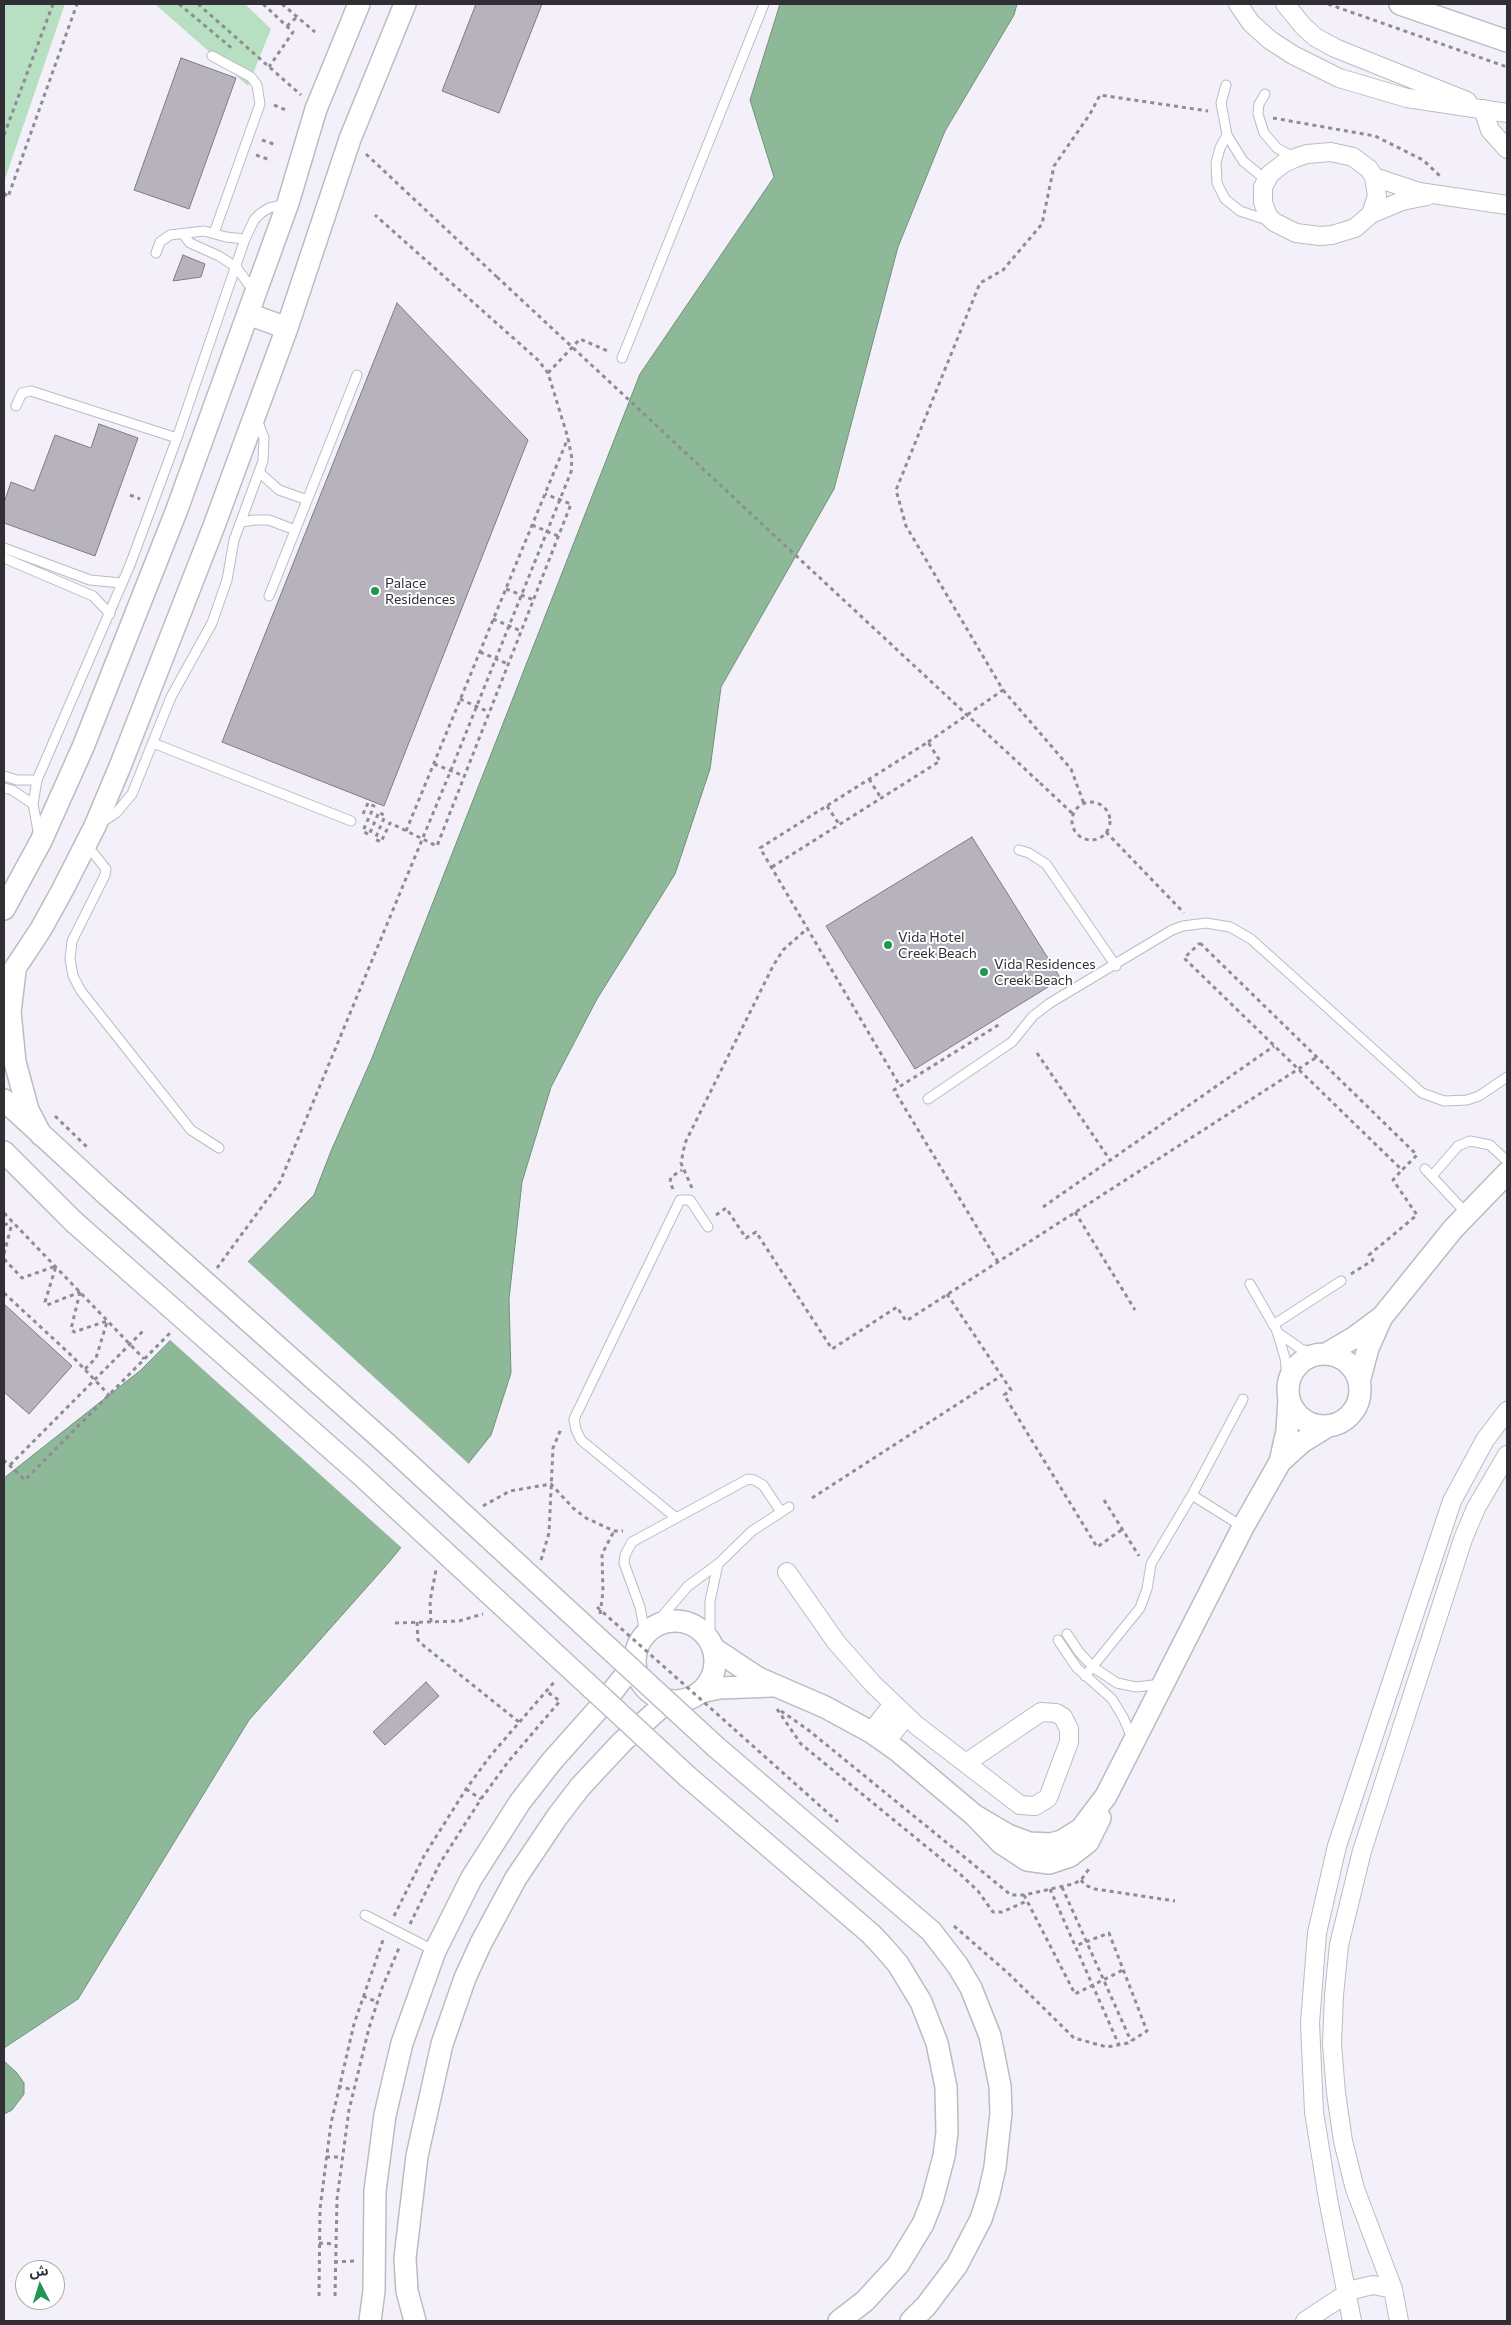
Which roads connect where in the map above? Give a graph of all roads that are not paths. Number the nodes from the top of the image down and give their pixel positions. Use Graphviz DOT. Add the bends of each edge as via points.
graph roads {
  1 [pos="359,4"];
  2 [pos="405,4"];
  3 [pos="764,4"];
  4 [pos="1238,4"];
  5 [pos="1285,4"];
  6 [pos="1400,4"];
  7 [pos="1507,41"];
  8 [pos="212,56"];
  9 [pos="1226,85"];
  10 [pos="1265,94"];
  11 [pos="1483,109"];
  12 [pos="1507,113"];
  13 [pos="1227,135"];
  14 [pos="1507,149"];
  15 [pos="1295,158"];
  16 [pos="1374,177"];
  17 [pos="1266,180"];
  18 [pos="1434,195"];
  19 [pos="288,203"];
  20 [pos="1507,205"];
  21 [pos="1371,214"];
  22 [pos="1274,222"];
  23 [pos="214,233"];
  24 [pos="183,234"];
  25 [pos="245,239"];
  26 [pos="156,253"];
  27 [pos="236,267"];
  28 [pos="252,304"];
  29 [pos="287,328"];
  30 [pos="622,358"];
  31 [pos="357,375"];
  32 [pos="16,406"];
  33 [pos="255,416"];
  34 [pos="177,438"];
  35 [pos="259,472"];
  36 [pos="307,500"];
  37 [pos="241,522"];
  38 [pos="295,530"];
  39 [pos="4,548"];
  40 [pos="4,558"];
  41 [pos="122,583"];
  42 [pos="269,596"];
  43 [pos="110,614"];
  44 [pos="153,743"];
  45 [pos="4,779"];
  46 [pos="37,780"];
  47 [pos="4,788"];
  48 [pos="33,804"];
  49 [pos="351,821"];
  50 [pos="90,835"];
  51 [pos="40,841"];
  52 [pos="1019,850"];
  53 [pos="4,909"];
  54 [pos="17,963"];
  55 [pos="1116,966"];
  56 [pos="4,985"];
  57 [pos="1507,1077"];
  58 [pos="928,1099"];
  59 [pos="4,1100"];
  60 [pos="41,1135"];
  61 [pos="219,1148"];
  62 [pos="7,1158"];
  63 [pos="1507,1161"];
  64 [pos="1507,1173"];
  65 [pos="1467,1214"];
  66 [pos="710,1222"];
  67 [pos="1341,1280"];
  68 [pos="1250,1284"];
  69 [pos="1382,1317"];
  70 [pos="1275,1328"];
  71 [pos="1323,1355"];
  72 [pos="1359,1382"];
  73 [pos="1289,1392"];
  74 [pos="1243,1399"];
  75 [pos="1507,1411"];
  76 [pos="1328,1426"];
  77 [pos="1507,1454"];
  78 [pos="1280,1462"];
  79 [pos="1192,1495"];
  80 [pos="675,1517"];
  81 [pos="1243,1528"];
  82 [pos="718,1564"];
  83 [pos="787,1572"];
  84 [pos="648,1630"];
  85 [pos="1067,1634"];
  86 [pos="1058,1640"];
  87 [pos="712,1644"];
  88 [pos="634,1664"];
  89 [pos="1093,1667"];
  90 [pos="1085,1676"];
  91 [pos="1162,1684"];
  92 [pos="701,1692"];
  93 [pos="775,1696"];
  94 [pos="668,1701"];
  95 [pos="899,1710"];
  96 [pos="878,1737"];
  97 [pos="1134,1743"];
  98 [pos="966,1763"];
  99 [pos="365,1915"];
  100 [pos="435,1951"];
  101 [pos="1393,2289"];
  102 [pos="1345,2293"];
  103 [pos="370,2321"];
  104 [pos="415,2321"];
  105 [pos="839,2321"];
  106 [pos="911,2321"];
  107 [pos="1305,2321"];
  108 [pos="1352,2321"];
  109 [pos="1399,2321"];
  1 -- 19 [label="street" via="316,109"];
  2 -- 29 [label="street" via="350,139"];
  3 -- 30 [label="lane"];
  4 -- 11 [label="street" via="1251,23 1270,40 1339,78 1407,98"];
  5 -- 11 [label="street" via="1315,37 1335,48"];
  6 -- 7 [label="street"];
  8 -- 23 [label="lane" via="251,77 257,85 260,104"];
  9 -- 13 [label="lane" via="1221,113"];
  10 -- 15 [label="lane" via="1258,114 1264,133 1277,148"];
  11 -- 12 [label="street"];
  11 -- 14 [label="street" via="1490,130"];
  13 -- 17 [label="lane" via="1243,161"];
  13 -- 22 [label="lane" via="1216,163 1217,183 1225,200 1240,211"];
  15 -- 16 [label="street" via="1319,152 1344,153 1362,162"];
  15 -- 17 [label="street" via="1276,168"];
  16 -- 18 [label="street"];
  16 -- 21 [label="street" via="1377,196"];
  17 -- 22 [label="street" via="1263,202"];
  18 -- 20 [label="street"];
  18 -- 21 [label="street" via="1402,201"];
  19 -- 25 [label="lane" via="261,213"];
  19 -- 28 [label="street"];
  21 -- 22 [label="street" via="1355,228 1320,236 1296,233"];
  23 -- 24 [label="lane" via="197,231"];
  23 -- 25 [label="lane"];
  24 -- 26 [label="lane" via="165,238"];
  24 -- 27 [label="lane" via="190,243"];
  25 -- 27 [label="lane"];
  27 -- 28 [label="lane"];
  27 -- 34 [label="lane"];
  28 -- 29 [label="street"];
  28 -- 51 [label="street" via="172,521 83,747"];
  29 -- 33 [label="street"];
  31 -- 36 [label="lane"];
  32 -- 34 [label="lane" via="22,393 31,391"];
  33 -- 35 [label="lane" via="264,438"];
  33 -- 50 [label="street" via="136,728"];
  34 -- 41 [label="lane"];
  35 -- 36 [label="lane" via="279,490"];
  35 -- 37 [label="lane"];
  36 -- 38 [label="lane"];
  37 -- 38 [label="lane" via="269,520"];
  37 -- 44 [label="lane" via="234,540 227,580 212,623 206,638 178,680"];
  38 -- 42 [label="lane"];
  39 -- 41 [label="lane" via="90,580"];
  40 -- 43 [label="lane" via="93,596"];
  41 -- 43 [label="lane"];
  43 -- 46 [label="lane"];
  44 -- 49 [label="lane"];
  44 -- 50 [label="lane" via="132,794"];
  45 -- 46 [label="lane"];
  46 -- 48 [label="lane"];
  47 -- 48 [label="lane"];
  48 -- 51 [label="lane"];
  50 -- 54 [label="street" via="41,929"];
  50 -- 61 [label="lane" via="106,875 72,941 70,959 73,976 81,991 191,1130"];
  51 -- 53 [label="street"];
  52 -- 55 [label="lane" via="1046,864"];
  54 -- 56 [label="street"];
  54 -- 60 [label="street" via="10,1012 15,1062 28,1110"];
  55 -- 57 [label="lane" via="1172,930 1206,923 1230,927 1252,939 1422,1093 1444,1101 1467,1100"];
  55 -- 58 [label="lane" via="1041,1009 1012,1042"];
  59 -- 60 [label="street"];
  60 -- 106 [label="street, bridge" via="387,1444 716,1747 931,1931 958,1966 990,2036 1000,2086 1001,2113 995,2167 981,2220 957,2265 932,2300"];
  62 -- 105 [label="street, bridge" via="74,1222 360,1474 688,1777 871,1934 898,1964 918,1995 937,2043 946,2086 947,2133 942,2164 923,2224 898,2265 865,2301"];
  63 -- 65 [label="lane" via="1490,1145 1470,1141 1458,1146 1428,1172"];
  64 -- 65 [label="street"];
  65 -- 69 [label="street"];
  66 -- 80 [label="lane" via="690,1200 680,1200 574,1419 581,1440"];
  67 -- 70 [label="lane"];
  68 -- 70 [label="lane"];
  69 -- 71 [label="street" via="1355,1338"];
  69 -- 72 [label="street" via="1368,1348"];
  70 -- 71 [label="lane" via="1292,1344"];
  70 -- 73 [label="lane" via="1285,1358"];
  71 -- 72 [label="street" via="1344,1360 1356,1373"];
  71 -- 73 [label="street" via="1302,1362 1291,1376"];
  72 -- 76 [label="street" via="1360,1392 1354,1411 1347,1418"];
  73 -- 76 [label="street" via="1293,1408 1308,1422"];
  73 -- 78 [label="street" via="1287,1431"];
  74 -- 79 [label="lane"];
  75 -- 102 [label="street" via="1485,1440 1452,1501 1354,1791 1322,1909 1312,1978 1310,2068 1321,2156"];
  76 -- 78 [label="street" via="1302,1442"];
  77 -- 101 [label="street" via="1476,1508 1463,1539 1362,1851 1339,1946 1332,2044 1337,2103 1355,2189"];
  78 -- 81 [label="street"];
  79 -- 81 [label="lane"];
  79 -- 89 [label="lane" via="1154,1558 1140,1608"];
  80 -- 82 [label="lane" via="748,1479 763,1485 785,1510 752,1531"];
  80 -- 84 [label="lane" via="632,1542 624,1555"];
  81 -- 91 [label="street"];
  82 -- 84 [label="lane" via="688,1586"];
  82 -- 87 [label="lane" via="710,1602"];
  83 -- 95 [label="street" via="836,1642"];
  84 -- 87 [label="street" via="663,1622 677,1621 701,1630"];
  84 -- 88 [label="street" via="636,1647"];
  85 -- 89 [label="lane"];
  86 -- 90 [label="lane"];
  87 -- 92 [label="street" via="714,1672"];
  87 -- 93 [label="street"];
  88 -- 94 [label="street" via="639,1681 651,1694"];
  88 -- 100 [label="street" via="520,1802 471,1879"];
  89 -- 90 [label="lane"];
  89 -- 91 [label="lane" via="1126,1686"];
  90 -- 97 [label="lane" via="1105,1691 1118,1707"];
  91 -- 97 [label="street"];
  92 -- 93 [label="street" via="719,1688"];
  92 -- 94 [label="street" via="680,1702"];
  93 -- 96 [label="street" via="825,1707"];
  94 -- 104 [label="street" via="622,1742 557,1817 516,1878 465,1978 440,2053 417,2156 405,2258 407,2292"];
  95 -- 96 [label="street"];
  95 -- 98 [label="street"];
  96 -- 97 [label="street" via="974,1815 1017,1855 1049,1863 1070,1856 1088,1842 1099,1821 1106,1796"];
  98 -- 98 [label="street" via="1014,1801 1035,1806 1052,1791 1069,1742 1070,1729 1063,1717 1041,1712"];
  99 -- 100 [label="lane"];
  100 -- 103 [label="street" via="402,2043 385,2115 375,2191 374,2291"];
  101 -- 102 [label="street" via="1373,2285"];
  101 -- 109 [label="street"];
  102 -- 107 [label="street"];
  102 -- 108 [label="street"];
}
